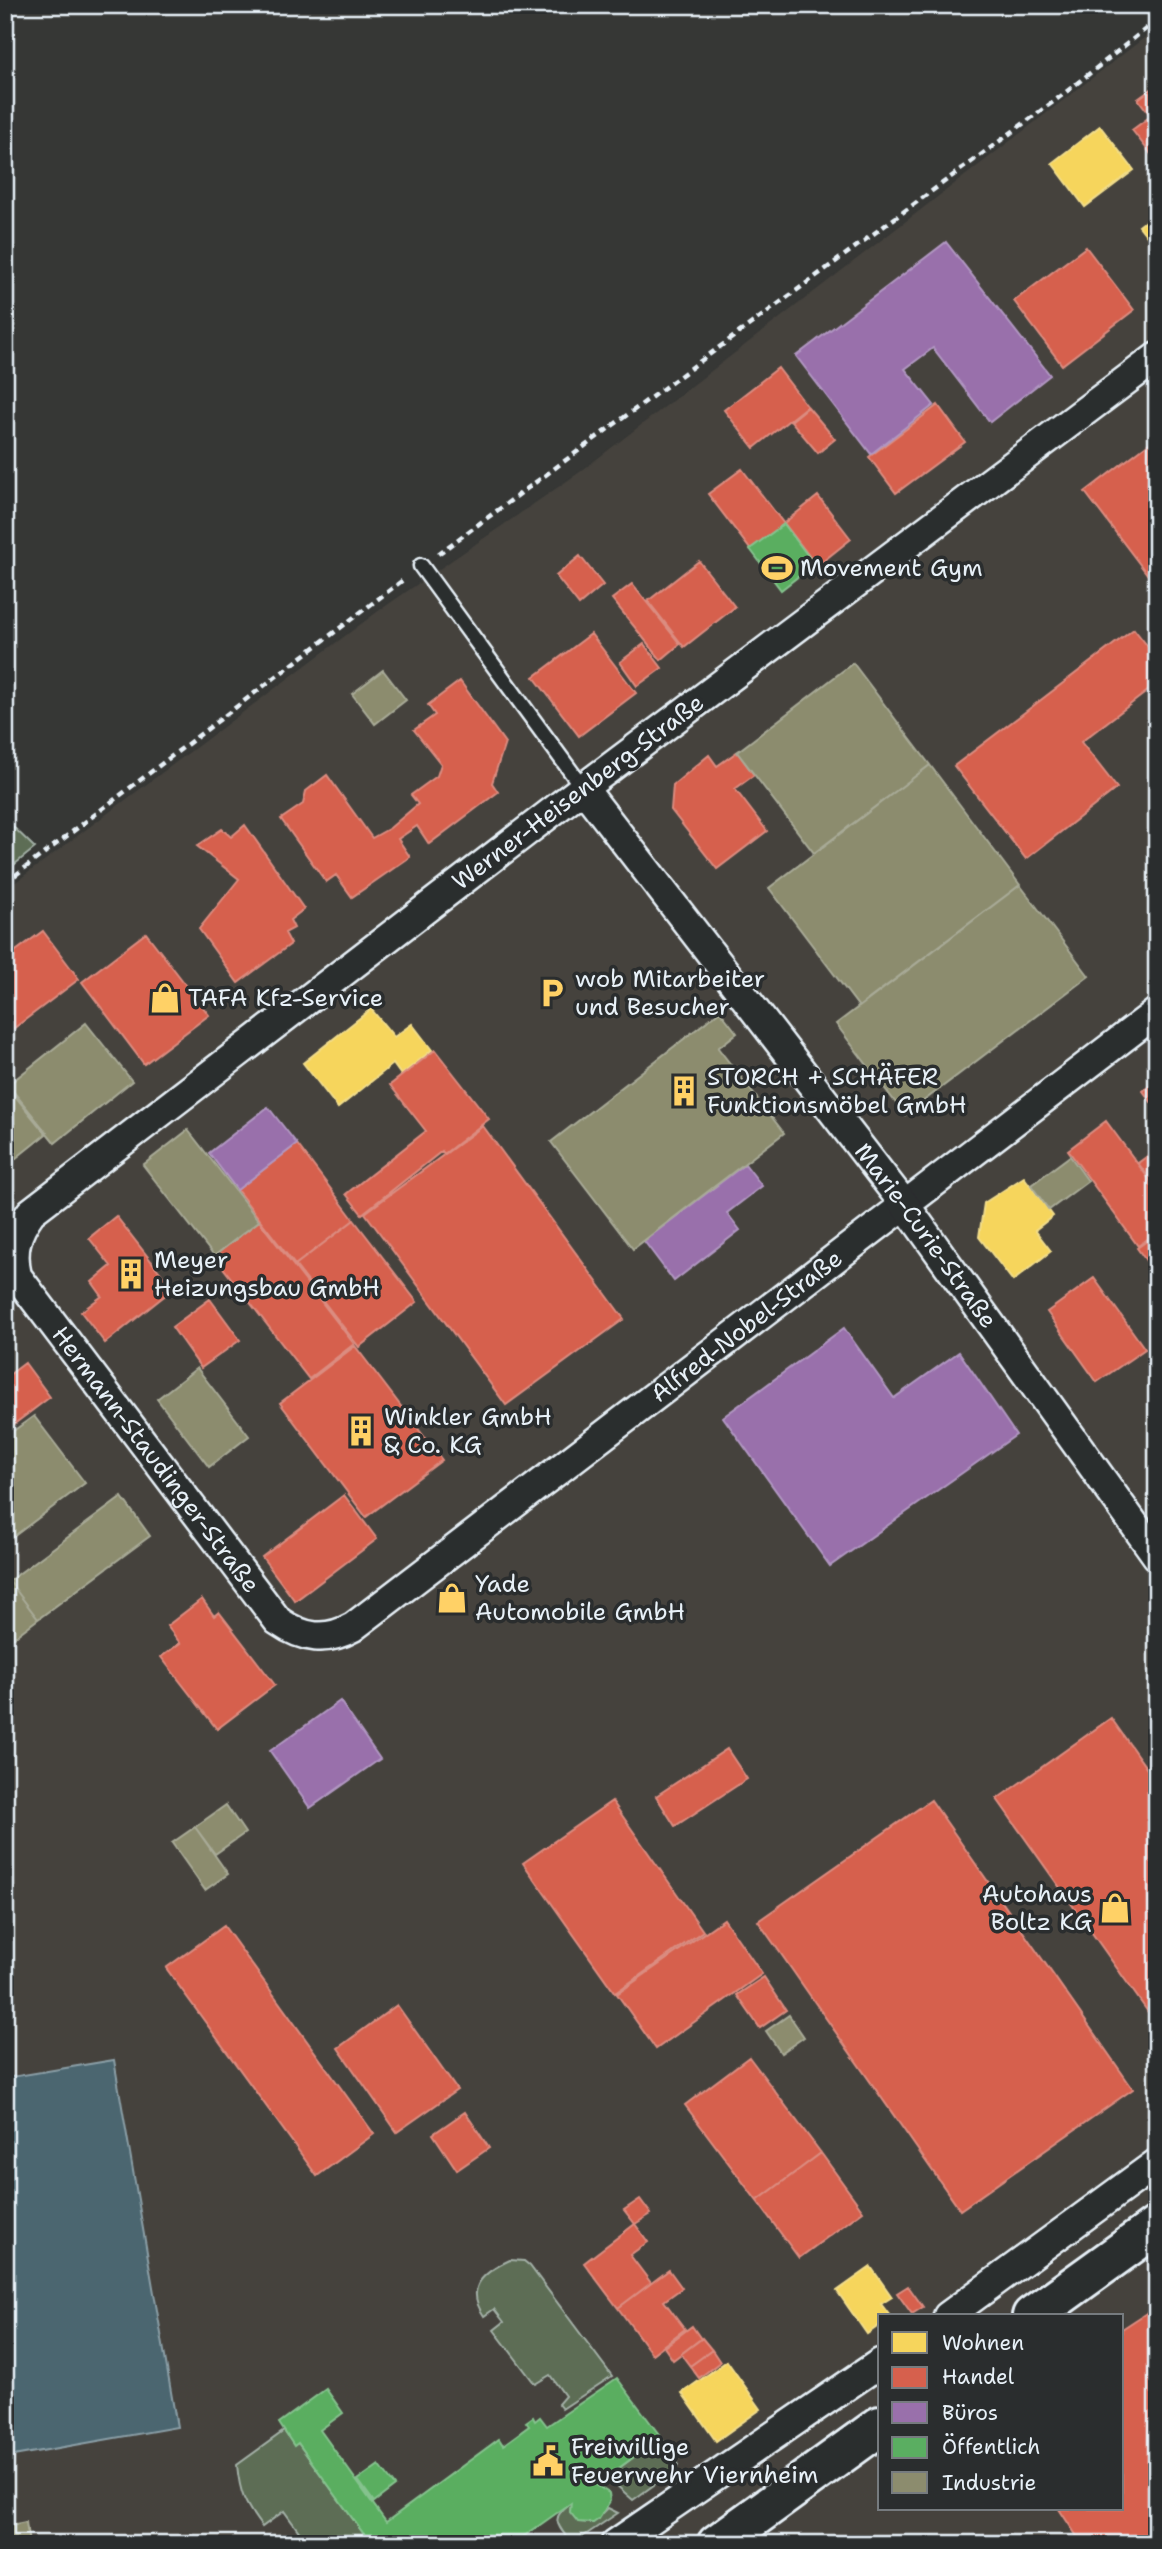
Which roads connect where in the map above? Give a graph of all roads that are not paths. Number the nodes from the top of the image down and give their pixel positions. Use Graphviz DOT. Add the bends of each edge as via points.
graph roads {
  1 [pos="1157,357"];
  2 [pos="421,566"];
  3 [pos="583,788"];
  4 [pos="1157,1012"];
  5 [pos="905,1205"];
  6 [pos="15,1241"];
  7 [pos="1157,1556"];
  8 [pos="335,1637"];
  9 [pos="1157,2163"];
  10 [pos="1157,2226"];
  11 [pos="951,2314"];
  12 [pos="1035,2314"];
  13 [pos="878,2364"];
  14 [pos="878,2427"];
  15 [pos="615,2544"];
  16 [pos="717,2544"];
  1 -- 3 [label="street, Werner-Heisenberg-Straße"];
  2 -- 3 [label="lane"];
  3 -- 5 [label="street, Marie-Curie-Straße"];
  3 -- 6 [label="street, Werner-Heisenberg-Straße" via="31,1212"];
  4 -- 5 [label="street, Alfred-Nobel-Straße"];
  5 -- 7 [label="street, Marie-Curie-Straße"];
  5 -- 8 [label="street, Alfred-Nobel-Straße"];
  6 -- 8 [label="street, Hermann-Staudinger-Straße" via="16,1276 278,1621 303,1635"];
  9 -- 11 [label="street"];
  10 -- 12 [label="main road"];
  13 -- 15 [label="street"];
  14 -- 16 [label="main road"];
}
